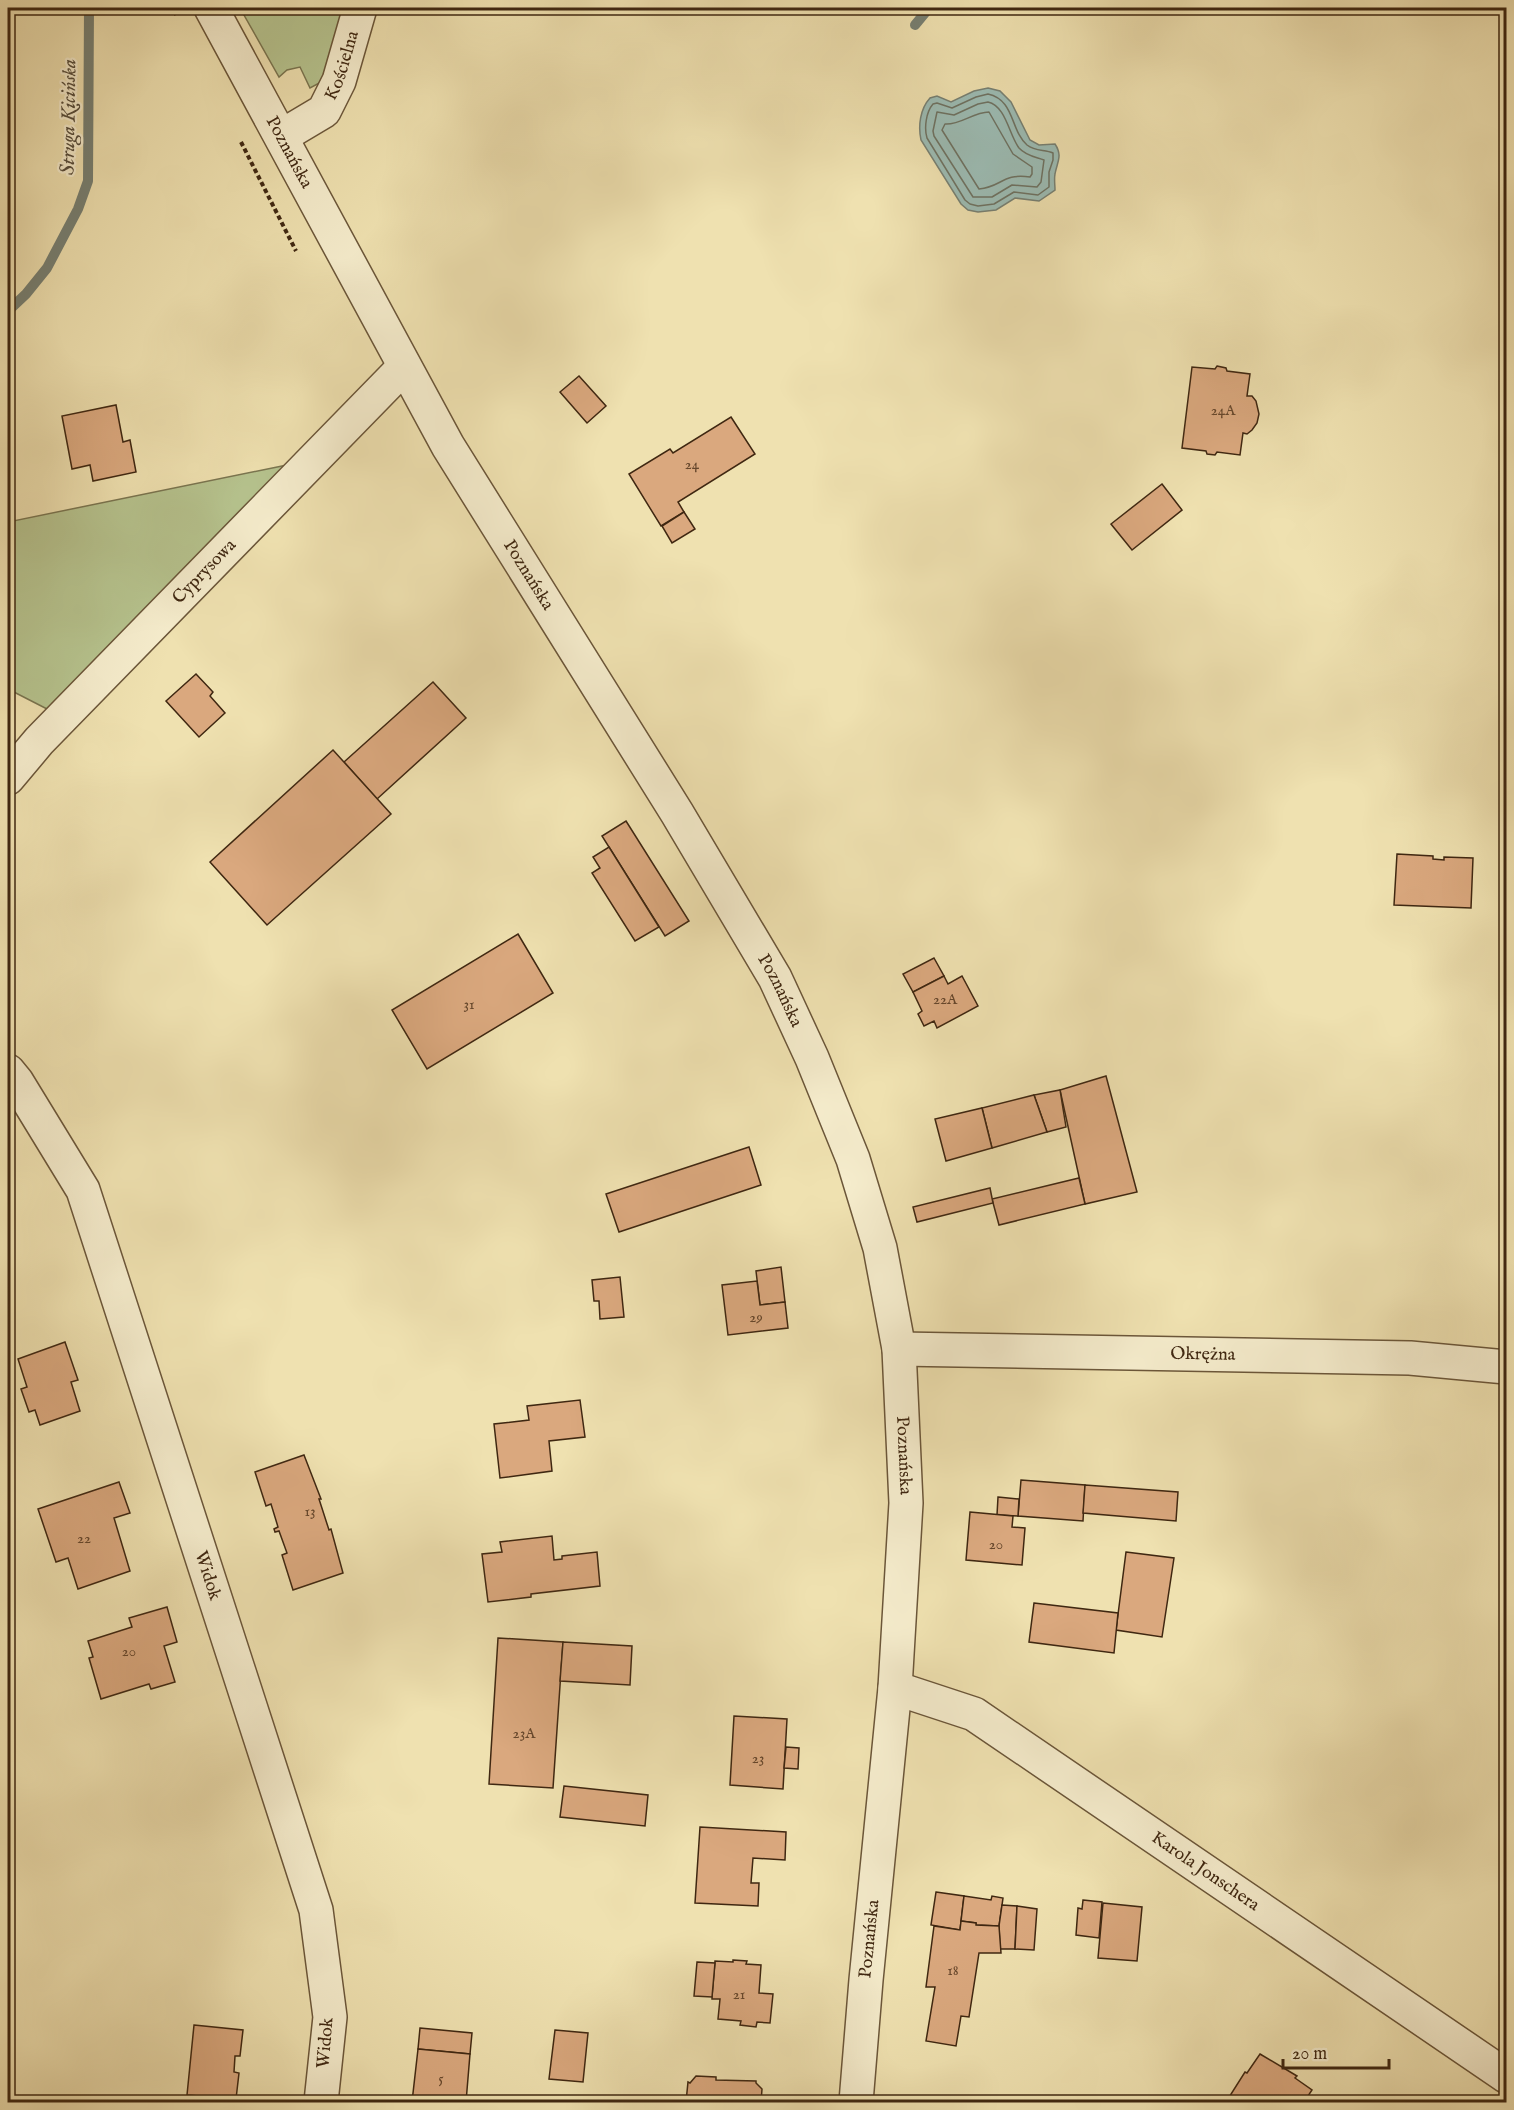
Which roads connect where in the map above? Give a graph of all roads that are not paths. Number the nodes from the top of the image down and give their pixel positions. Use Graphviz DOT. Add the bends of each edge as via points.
graph roads {
  1 [pos="211,8"];
  2 [pos="360,8"];
  3 [pos="282,136"];
  4 [pos="404,367"];
  5 [pos="8,778"];
  6 [pos="8,1071"];
  7 [pos="899,1348"];
  8 [pos="1506,1367"];
  9 [pos="895,1688"];
  10 [pos="1506,2076"];
  11 [pos="321,2103"];
  12 [pos="856,2103"];
  1 -- 3 [label="street, Poznańska"];
  2 -- 3 [label="street, Kościelna" via="339,81 324,111"];
  3 -- 4 [label="street, Poznańska"];
  4 -- 5 [label="street, Cyprysowa" via="39,741"];
  4 -- 7 [label="street, Poznańska" via="448,446 775,978 854,1159 880,1248"];
  6 -- 11 [label="street, Widok" via="83,1190 316,1910 330,2017"];
  7 -- 8 [label="street, Okrężna" via="1410,1358"];
  7 -- 9 [label="street, Poznańska" via="906,1503"];
  9 -- 10 [label="street, Karola Jonschera" via="974,1714"];
  9 -- 12 [label="street, Poznańska"];
}
